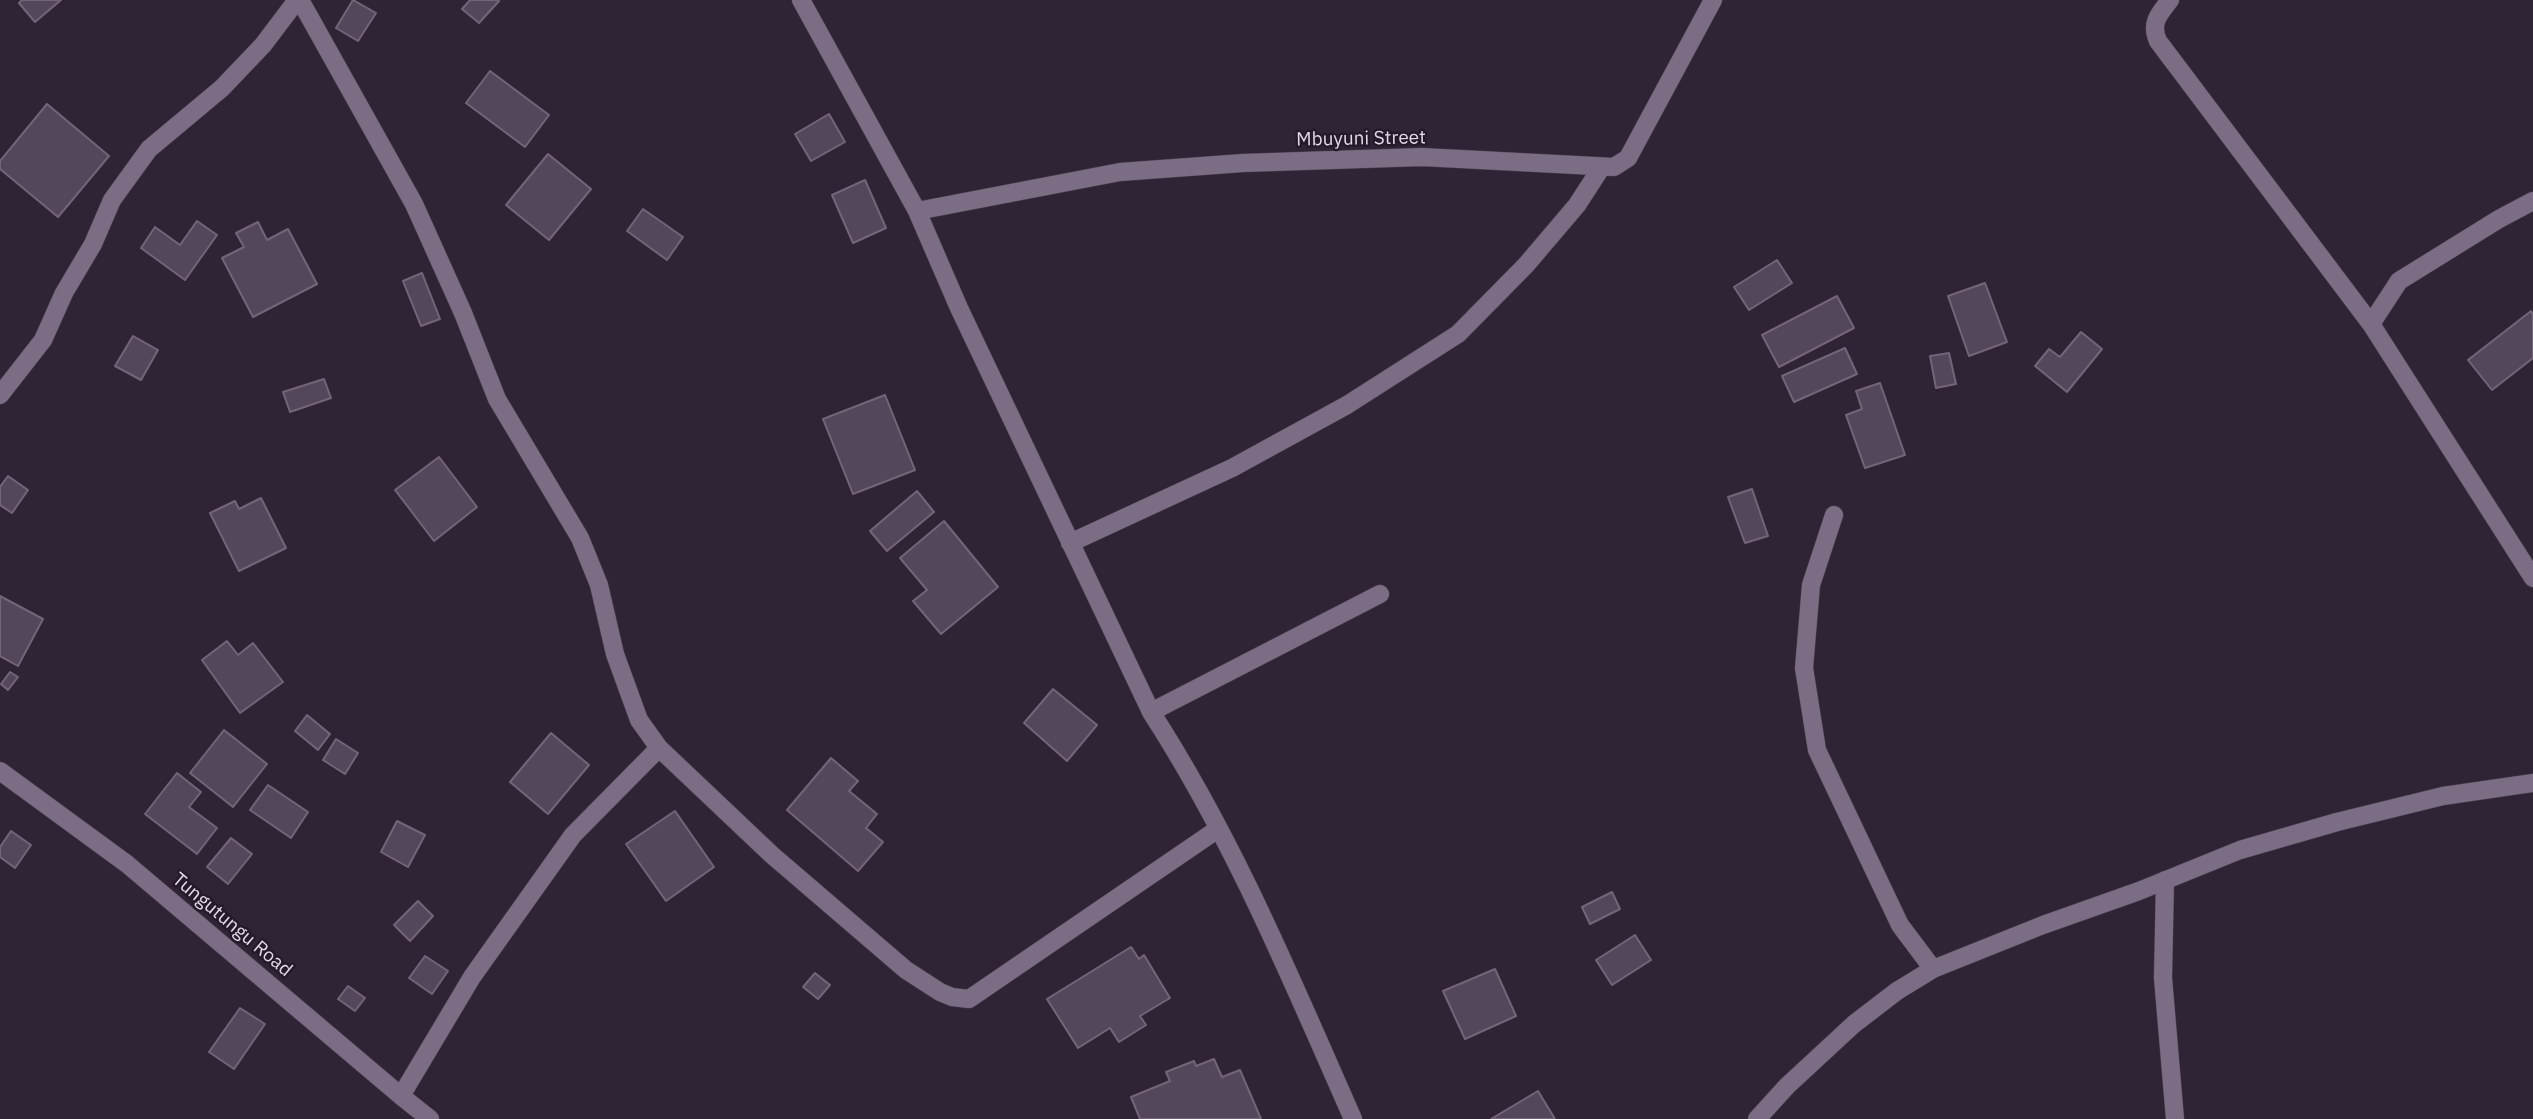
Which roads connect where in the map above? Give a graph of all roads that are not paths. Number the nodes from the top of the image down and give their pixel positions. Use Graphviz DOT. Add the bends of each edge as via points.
graph roads {
  1 [pos="299,0"];
  2 [pos="801,0"];
  3 [pos="1713,0"];
  4 [pos="2170,0"];
  5 [pos="1601,168"];
  6 [pos="2533,201"];
  7 [pos="917,211"];
  8 [pos="2371,324"];
  9 [pos="0,395"];
  10 [pos="1835,515"];
  11 [pos="1070,543"];
  12 [pos="2533,578"];
  13 [pos="1380,594"];
  14 [pos="1151,712"];
  15 [pos="659,748"];
  16 [pos="0,771"];
  17 [pos="2533,783"];
  18 [pos="1218,830"];
  19 [pos="2165,880"];
  20 [pos="1933,969"];
  21 [pos="401,1096"];
  22 [pos="430,1119"];
  23 [pos="1353,1119"];
  24 [pos="1757,1119"];
  25 [pos="2175,1119"];
  1 -- 9 [label="street" via="222,88 149,149 112,200 43,340"];
  1 -- 15 [label="street" via="414,204 497,399 580,538 599,585 615,654 639,720"];
  2 -- 7 [label="street"];
  3 -- 5 [label="street, Mbuyuni Street" via="1628,158 1620,165"];
  4 -- 8 [label="street" via="2153,27 2158,41"];
  5 -- 7 [label="street, Mbuyuni Street" via="1422,157 1243,163 1120,172"];
  5 -- 11 [label="street" via="1535,255 1458,334 1347,405 1232,468"];
  6 -- 8 [label="street" via="2399,281"];
  7 -- 11 [label="street"];
  8 -- 12 [label="street"];
  10 -- 20 [label="street" via="1811,585 1804,668 1817,750 1900,925"];
  11 -- 14 [label="street"];
  13 -- 14 [label="street"];
  14 -- 18 [label="street"];
  15 -- 18 [label="street" via="772,855 906,970 952,997 969,999"];
  15 -- 21 [label="street" via="573,835 472,976"];
  16 -- 21 [label="street, Tungutungu Road" via="127,864"];
  17 -- 19 [label="street" via="2443,796 2337,822 2240,850"];
  18 -- 23 [label="street" via="1258,904"];
  19 -- 20 [label="street"];
  19 -- 25 [label="street" via="2163,978"];
  20 -- 24 [label="street" via="1854,1024"];
  21 -- 22 [label="street, Tungutungu Road"];
}
